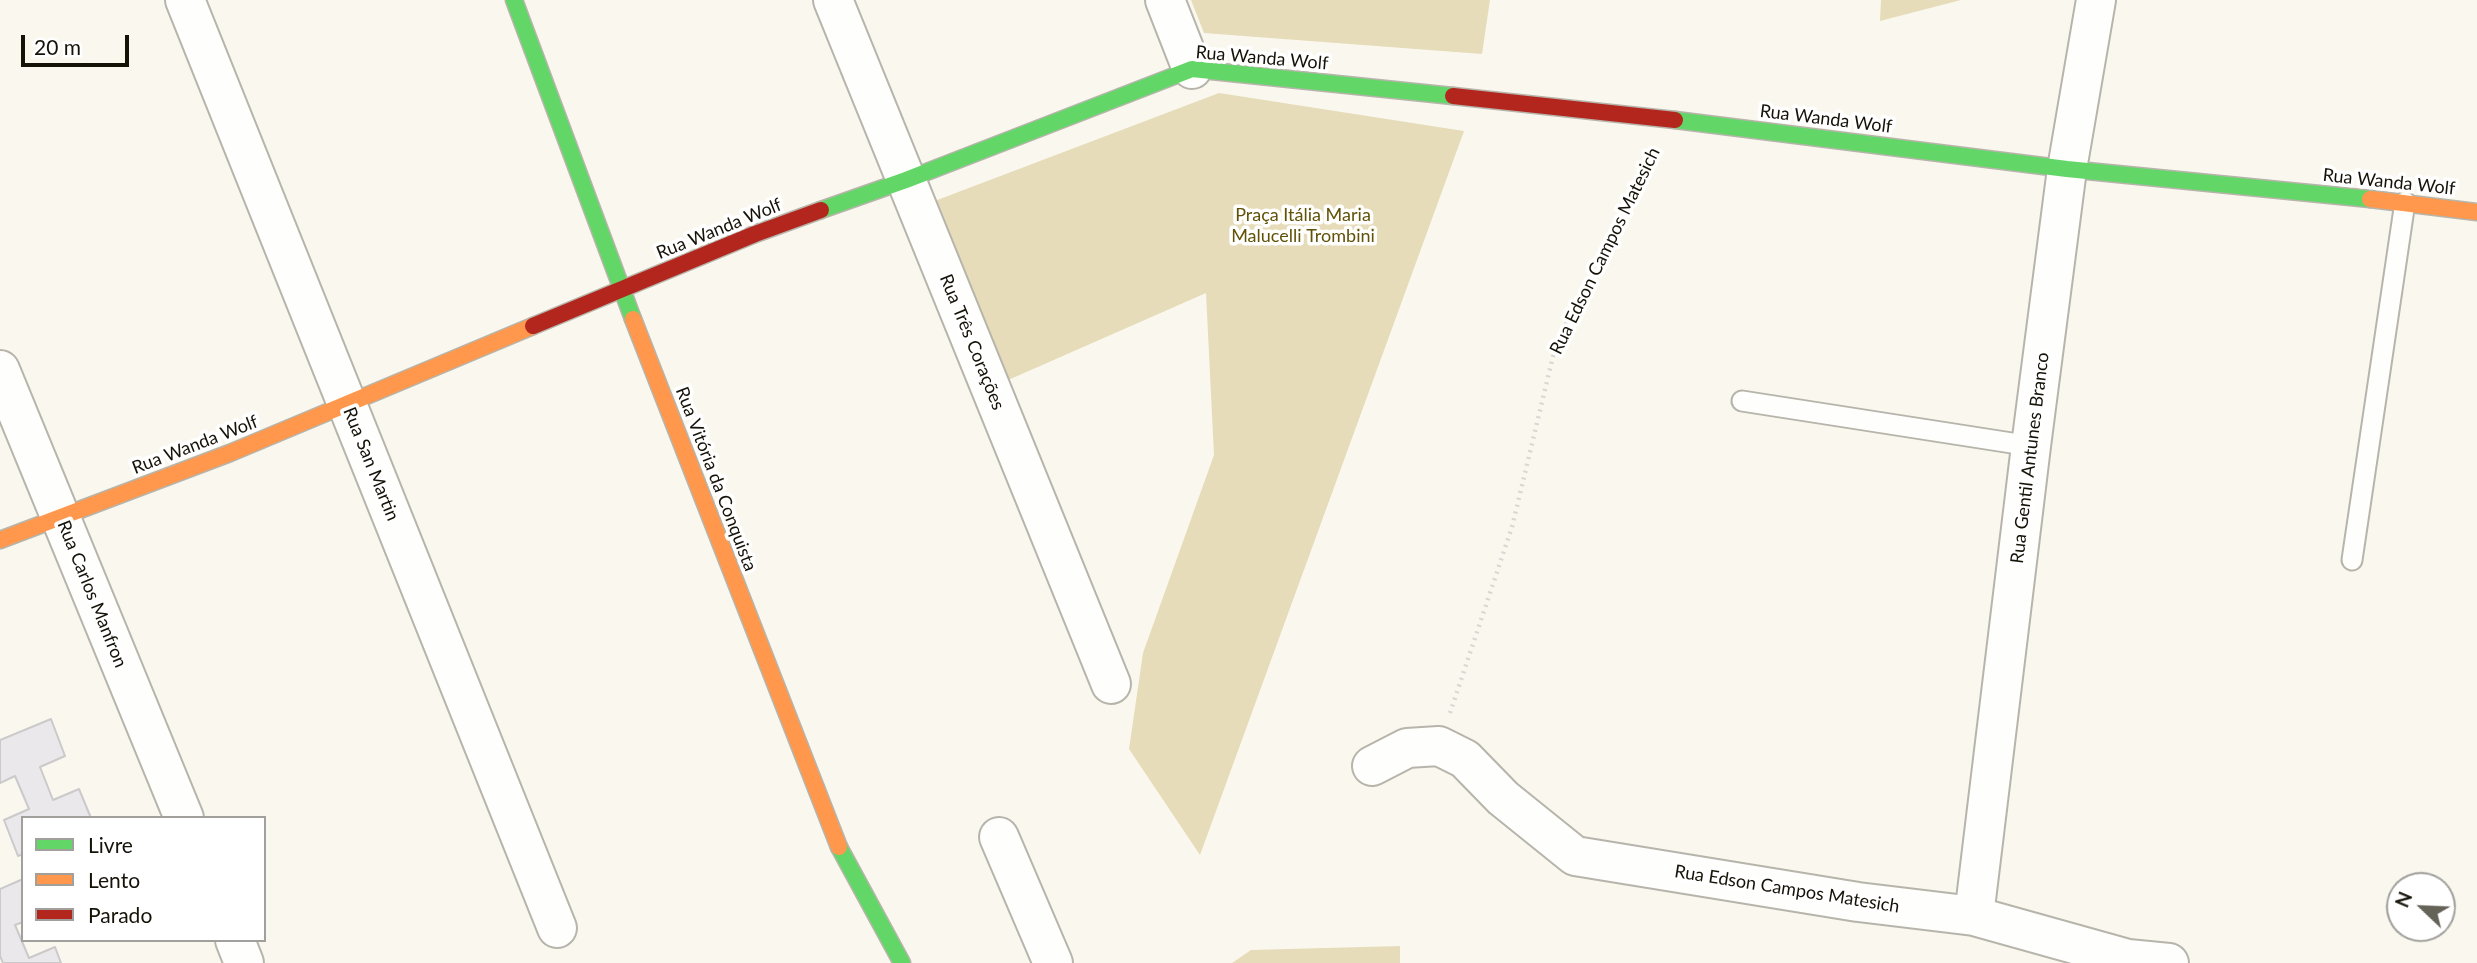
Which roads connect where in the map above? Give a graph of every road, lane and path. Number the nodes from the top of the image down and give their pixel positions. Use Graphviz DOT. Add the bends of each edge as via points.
graph roads {
  1 [pos="185,0"];
  2 [pos="514,0"];
  3 [pos="833,0"];
  4 [pos="1165,0"];
  5 [pos="2096,0"];
  6 [pos="1192,69"];
  7 [pos="1670,119"];
  8 [pos="2067,169"];
  9 [pos="906,180"];
  10 [pos="2405,202"];
  11 [pos="2477,212"];
  12 [pos="622,290"];
  13 [pos="0,370"];
  14 [pos="1742,401"];
  15 [pos="346,403"];
  16 [pos="2031,446"];
  17 [pos="60,517"];
  18 [pos="0,540"];
  19 [pos="2352,559"];
  20 [pos="1111,684"];
  21 [pos="1439,746"];
  22 [pos="1372,766"];
  23 [pos="183,816"];
  24 [pos="999,837"];
  25 [pos="1974,916"];
  26 [pos="557,928"];
  27 [pos="236,942"];
  28 [pos="2127,961"];
  29 [pos="244,963"];
  30 [pos="902,963"];
  31 [pos="1053,963"];
  32 [pos="2169,963"];
  1 -- 15 [label="street, Rua San Martin"];
  2 -- 12 [label="street, Rua Vitória da Conquista"];
  3 -- 9 [label="street, Rua Três Corações"];
  4 -- 6 [label="street"];
  5 -- 8 [label="street, Rua Gentil Antunes Branco"];
  6 -- 7 [label="street, Rua Wanda Wolf"];
  6 -- 9 [label="street, Rua Wanda Wolf"];
  7 -- 8 [label="street, Rua Wanda Wolf"];
  7 -- 21 [label="path, Rua Edson Campos Matesich" via="1555,348 1512,527"];
  8 -- 10 [label="street, Rua Wanda Wolf"];
  8 -- 16 [label="street, Rua Gentil Antunes Branco"];
  9 -- 12 [label="street, Rua Wanda Wolf" via="755,233"];
  9 -- 20 [label="street, Rua Três Corações"];
  10 -- 11 [label="street, Rua Wanda Wolf"];
  10 -- 19 [label="lane"];
  12 -- 15 [label="street, Rua Wanda Wolf"];
  12 -- 30 [label="street, Rua Vitória da Conquista" via="839,847"];
  13 -- 17 [label="street, Rua Carlos Manfron"];
  14 -- 16 [label="lane"];
  15 -- 17 [label="street, Rua Wanda Wolf"];
  15 -- 26 [label="street, Rua San Martin"];
  16 -- 25 [label="street, Rua Gentil Antunes Branco"];
  17 -- 18 [label="street, Rua Wanda Wolf"];
  17 -- 23 [label="street, Rua Carlos Manfron"];
  21 -- 22 [label="street" via="1407,748"];
  21 -- 25 [label="street, Rua Edson Campos Matesich" via="1465,759 1503,798 1575,856"];
  24 -- 31 [label="street"];
  25 -- 28 [label="street, Rua Edson Campos Matesich"];
  27 -- 29 [label="street"];
  28 -- 32 [label="street, Rua Edson Campos Matesich"];
}
